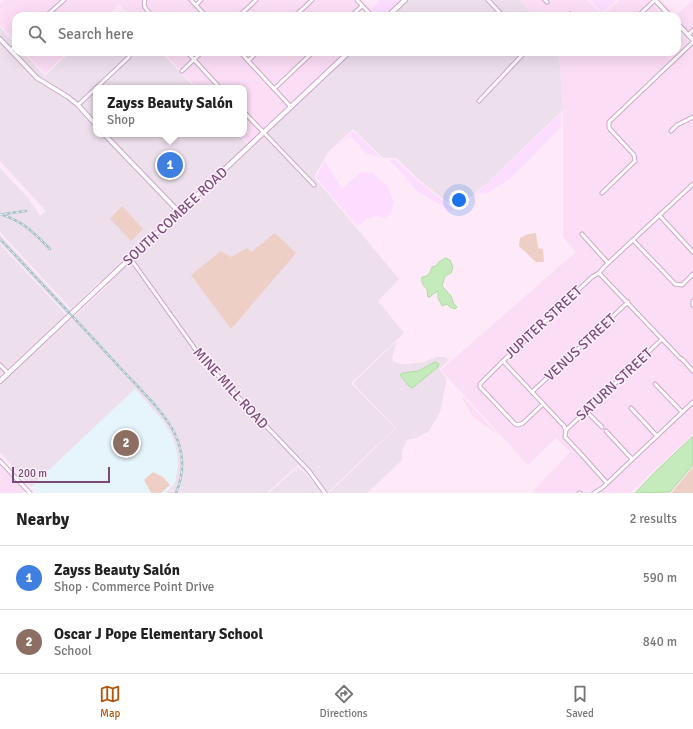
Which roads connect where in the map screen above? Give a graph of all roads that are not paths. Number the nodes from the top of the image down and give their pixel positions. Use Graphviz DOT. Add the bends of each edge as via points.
graph roads {
  1 [pos="64,0"];
  2 [pos="191,0"];
  3 [pos="201,0"];
  4 [pos="256,0"];
  5 [pos="312,0"];
  6 [pos="357,0"];
  7 [pos="405,0"];
  8 [pos="488,0"];
  9 [pos="655,0"];
  10 [pos="144,2"];
  11 [pos="196,5"];
  12 [pos="362,6"];
  13 [pos="50,12"];
  14 [pos="148,12"];
  15 [pos="202,12"];
  16 [pos="243,12"];
  17 [pos="299,12"];
  18 [pos="355,12"];
  19 [pos="368,12"];
  20 [pos="392,12"];
  21 [pos="500,12"];
  22 [pos="642,12"];
  23 [pos="666,12"];
  24 [pos="681,27"];
  25 [pos="693,30"];
  26 [pos="688,35"];
  27 [pos="0,39"];
  28 [pos="693,41"];
  29 [pos="11,50"];
  30 [pos="681,53"];
  31 [pos="17,56"];
  32 [pos="190,56"];
  33 [pos="198,56"];
  34 [pos="244,56"];
  35 [pos="253,56"];
  36 [pos="309,56"];
  37 [pos="346,56"];
  38 [pos="521,56"];
  39 [pos="677,56"];
  40 [pos="129,57"];
  41 [pos="194,60"];
  42 [pos="248,61"];
  43 [pos="182,71"];
  44 [pos="99,85"];
  45 [pos="217,85"];
  46 [pos="274,89"];
  47 [pos="93,91"];
  48 [pos="479,101"];
  49 [pos="78,105"];
  50 [pos="291,107"];
  51 [pos="247,115"];
  52 [pos="693,117"];
  53 [pos="93,122"];
  54 [pos="671,131"];
  55 [pos="263,133"];
  56 [pos="107,137"];
  57 [pos="314,185"];
  58 [pos="692,186"];
  59 [pos="602,193"];
  60 [pos="179,212"];
  61 [pos="659,215"];
  62 [pos="582,234"];
  63 [pos="633,240"];
  64 [pos="693,252"];
  65 [pos="130,258"];
  66 [pos="608,263"];
  67 [pos="599,273"];
  68 [pos="693,274"];
  69 [pos="628,302"];
  70 [pos="662,339"];
  71 [pos="503,360"];
  72 [pos="0,365"];
  73 [pos="693,371"];
  74 [pos="8,373"];
  75 [pos="0,381"];
  76 [pos="655,384"];
  77 [pos="532,392"];
  78 [pos="693,402"];
  79 [pos="543,404"];
  80 [pos="631,408"];
  81 [pos="586,411"];
  82 [pos="682,412"];
  83 [pos="602,427"];
  84 [pos="566,430"];
  85 [pos="606,431"];
  86 [pos="657,436"];
  87 [pos="632,459"];
  88 [pos="0,461"];
  89 [pos="607,483"];
  90 [pos="28,492"];
  91 [pos="325,493"];
  92 [pos="594,493"];
  1 -- 13 [label="street"];
  2 -- 11 [label="street"];
  3 -- 11 [label="street"];
  4 -- 16 [label="street"];
  5 -- 17 [label="street"];
  6 -- 12 [label="street"];
  7 -- 20 [label="main road"];
  8 -- 21 [label="street"];
  9 -- 22 [label="street"];
  9 -- 23 [label="street"];
  10 -- 14 [label="street" via="144,7"];
  11 -- 15 [label="street"];
  12 -- 18 [label="street"];
  12 -- 19 [label="street"];
  24 -- 26 [label="street"];
  25 -- 26 [label="street"];
  26 -- 28 [label="street"];
  27 -- 29 [label="street"];
  28 -- 30 [label="street"];
  31 -- 49 [label="street" via="43,83"];
  32 -- 41 [label="street"];
  33 -- 41 [label="street"];
  34 -- 42 [label="street"];
  35 -- 42 [label="street"];
  36 -- 46 [label="street"];
  37 -- 50 [label="main road, SOUTH COMBEE ROAD"];
  38 -- 48 [label="street"];
  39 -- 59 [label="street" via="609,122 610,130 634,155 635,161"];
  40 -- 44 [label="street"];
  41 -- 43 [label="street"];
  41 -- 45 [label="street"];
  42 -- 46 [label="street"];
  46 -- 50 [label="street"];
  47 -- 49 [label="street"];
  49 -- 53 [label="street"];
  50 -- 55 [label="main road, SOUTH COMBEE ROAD"];
  51 -- 55 [label="street"];
  52 -- 54 [label="street"];
  55 -- 57 [label="street"];
  55 -- 60 [label="main road, SOUTH COMBEE ROAD"];
  56 -- 60 [label="street"];
  58 -- 61 [label="street, JUPITER STREET"];
  60 -- 65 [label="main road, SOUTH COMBEE ROAD"];
  61 -- 63 [label="street, JUPITER STREET"];
  61 -- 64 [label="street"];
  62 -- 66 [label="street"];
  63 -- 66 [label="street, JUPITER STREET"];
  63 -- 68 [label="street" via="679,286"];
  65 -- 74 [label="main road, SOUTH COMBEE ROAD"];
  65 -- 91 [label="street, MINE MILL ROAD" via="203,360 309,471"];
  66 -- 67 [label="street, JUPITER STREET"];
  67 -- 69 [label="street"];
  67 -- 71 [label="street, JUPITER STREET"];
  69 -- 70 [label="street"];
  69 -- 77 [label="street, VENUS STREET"];
  70 -- 73 [label="street"];
  70 -- 81 [label="street, SATURN STREET"];
  71 -- 77 [label="street"];
  71 -- 79 [label="street, JUPITER STREET" via="480,387 518,425"];
  72 -- 74 [label="street"];
  74 -- 75 [label="main road, SOUTH COMBEE ROAD"];
  76 -- 82 [label="street"];
  77 -- 79 [label="street"];
  78 -- 82 [label="street"];
  79 -- 84 [label="street"];
  80 -- 86 [label="street"];
  81 -- 83 [label="street"];
  81 -- 84 [label="street, SATURN STREET"];
  82 -- 86 [label="street"];
  84 -- 89 [label="street" via="565,437"];
  85 -- 87 [label="street"];
  86 -- 87 [label="street"];
  87 -- 89 [label="street"];
  88 -- 90 [label="street"];
  89 -- 92 [label="street"];
}
